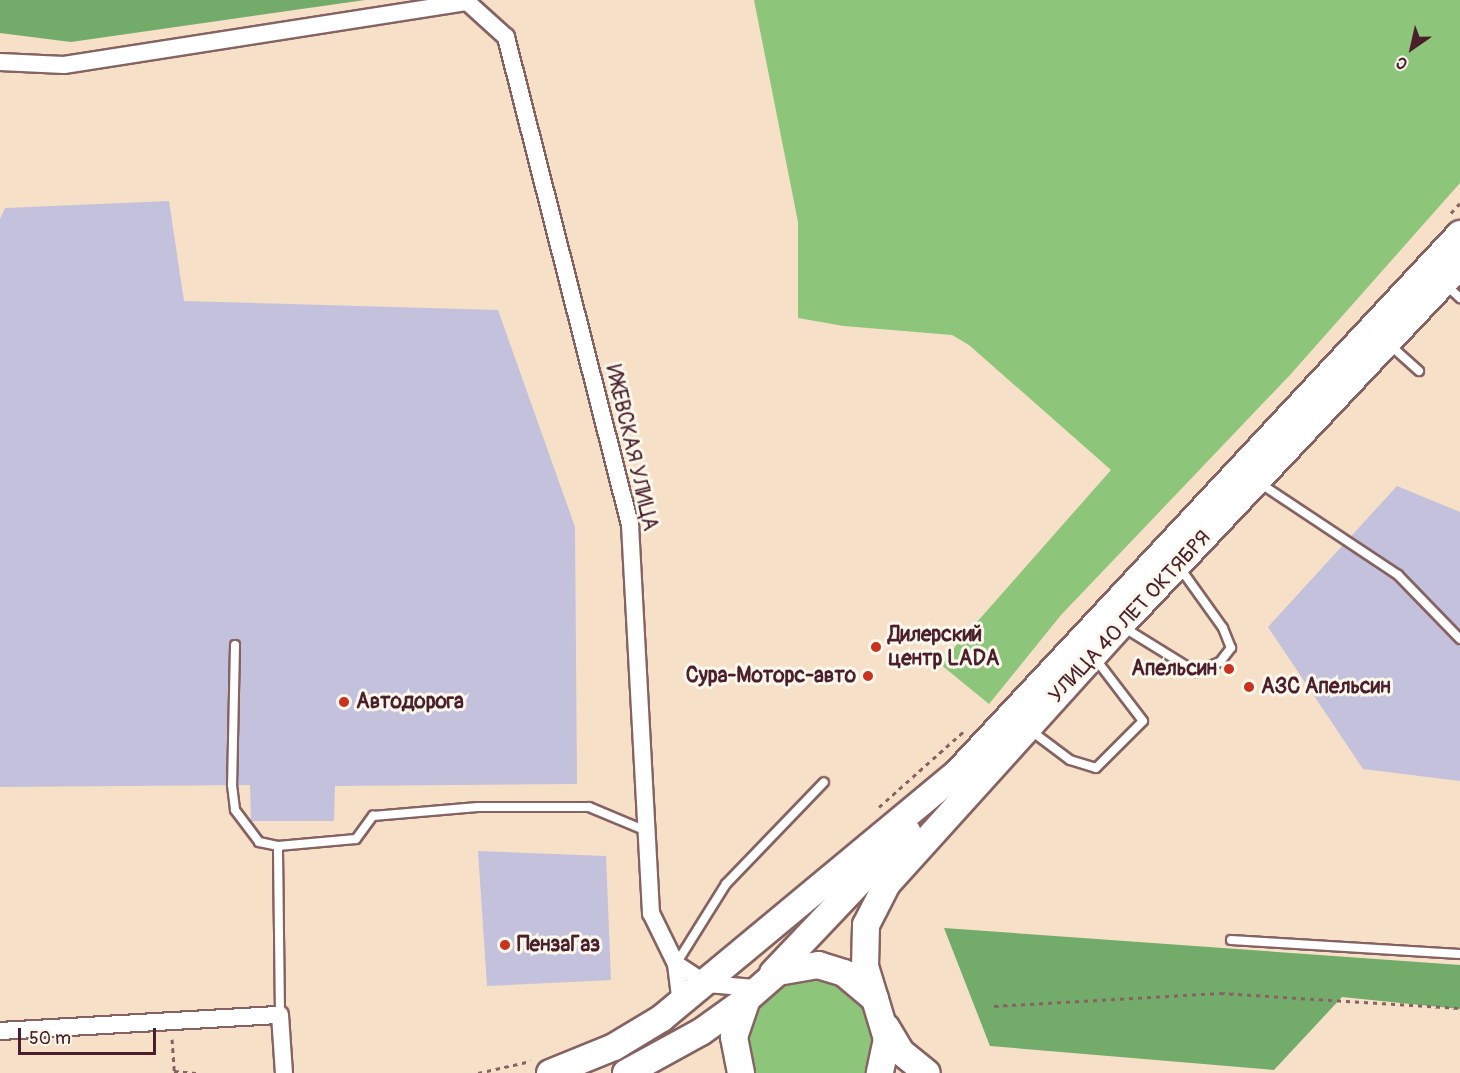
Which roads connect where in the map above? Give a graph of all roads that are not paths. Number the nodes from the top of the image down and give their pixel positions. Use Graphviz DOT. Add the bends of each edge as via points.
graph roads {
  1 [pos="466,1"];
  2 [pos="0,62"];
  3 [pos="1453,226"];
  4 [pos="1454,282"];
  5 [pos="1387,343"];
  6 [pos="1419,371"];
  7 [pos="1257,481"];
  8 [pos="1178,564"];
  9 [pos="1120,626"];
  10 [pos="1460,639"];
  11 [pos="235,645"];
  12 [pos="1092,656"];
  13 [pos="1027,727"];
  14 [pos="958,772"];
  15 [pos="824,782"];
  16 [pos="644,830"];
  17 [pos="278,846"];
  18 [pos="1231,940"];
  19 [pos="1460,954"];
  20 [pos="676,964"];
  21 [pos="707,984"];
  22 [pos="756,989"];
  23 [pos="875,999"];
  24 [pos="681,1004"];
  25 [pos="280,1015"];
  26 [pos="885,1025"];
  27 [pos="0,1031"];
  28 [pos="281,1045"];
  29 [pos="270,1073"];
  30 [pos="284,1073"];
  31 [pos="292,1073"];
  32 [pos="550,1073"];
  33 [pos="626,1073"];
  34 [pos="741,1073"];
  35 [pos="880,1073"];
  36 [pos="927,1073"];
  1 -- 2 [label="street" via="64,65"];
  1 -- 16 [label="street, ИЖЕВСКАЯ УЛИЦА" via="506,37 630,525"];
  3 -- 14 [label="main road, УЛИЦА 40 ЛЕТ ОКТЯБРЯ"];
  4 -- 5 [label="main road, УЛИЦА 40 ЛЕТ ОКТЯБРЯ"];
  5 -- 6 [label="lane"];
  5 -- 7 [label="main road, УЛИЦА 40 ЛЕТ ОКТЯБРЯ"];
  7 -- 8 [label="main road, УЛИЦА 40 ЛЕТ ОКТЯБРЯ"];
  7 -- 10 [label="lane" via="1398,575"];
  8 -- 9 [label="main road, УЛИЦА 40 ЛЕТ ОКТЯБРЯ"];
  8 -- 9 [label="lane" via="1222,628 1231,648 1220,662 1196,672"];
  9 -- 12 [label="main road, УЛИЦА 40 ЛЕТ ОКТЯБРЯ"];
  11 -- 17 [label="lane" via="235,810 259,842"];
  12 -- 13 [label="main road, УЛИЦА 40 ЛЕТ ОКТЯБРЯ"];
  12 -- 13 [label="lane" via="1143,721 1096,768 1070,760"];
  13 -- 23 [label="main road, УЛИЦА 40 ЛЕТ ОКТЯБРЯ" via="906,860 873,907 864,947 865,967"];
  14 -- 21 [label="main road, УЛИЦА 40 ЛЕТ ОКТЯБРЯ"];
  14 -- 22 [label="main road" via="892,851"];
  15 -- 20 [label="lane" via="726,884"];
  16 -- 17 [label="lane" via="590,807 478,807 373,816 356,839"];
  16 -- 20 [label="street, ИЖЕВСКАЯ УЛИЦА" via="651,913"];
  17 -- 25 [label="lane"];
  18 -- 19 [label="lane"];
  20 -- 21 [label="street"];
  20 -- 24 [label="street, ИЖЕВСКАЯ УЛИЦА"];
  21 -- 22 [label="street"];
  21 -- 24 [label="main road, УЛИЦА 40 ЛЕТ ОКТЯБРЯ"];
  22 -- 23 [label="main road, УЛИЦА 40 ЛЕТ ОКТЯБРЯ" via="790,968 825,966 856,980"];
  22 -- 33 [label="main road, УЛИЦА 40 ЛЕТ ОКТЯБРЯ" via="701,1032"];
  22 -- 34 [label="main road" via="734,1037"];
  23 -- 26 [label="main road, УЛИЦА 40 ЛЕТ ОКТЯБРЯ"];
  24 -- 32 [label="main road, УЛИЦА 40 ЛЕТ ОКТЯБРЯ" via="614,1047"];
  25 -- 27 [label="street"];
  25 -- 28 [label="street"];
  26 -- 35 [label="main road, УЛИЦА 40 ЛЕТ ОКТЯБРЯ" via="886,1052"];
  26 -- 36 [label="main road, УЛИЦА 40 ЛЕТ ОКТЯБРЯ" via="901,1052"];
  28 -- 29 [label="street"];
  28 -- 30 [label="street"];
  28 -- 31 [label="street"];
}
